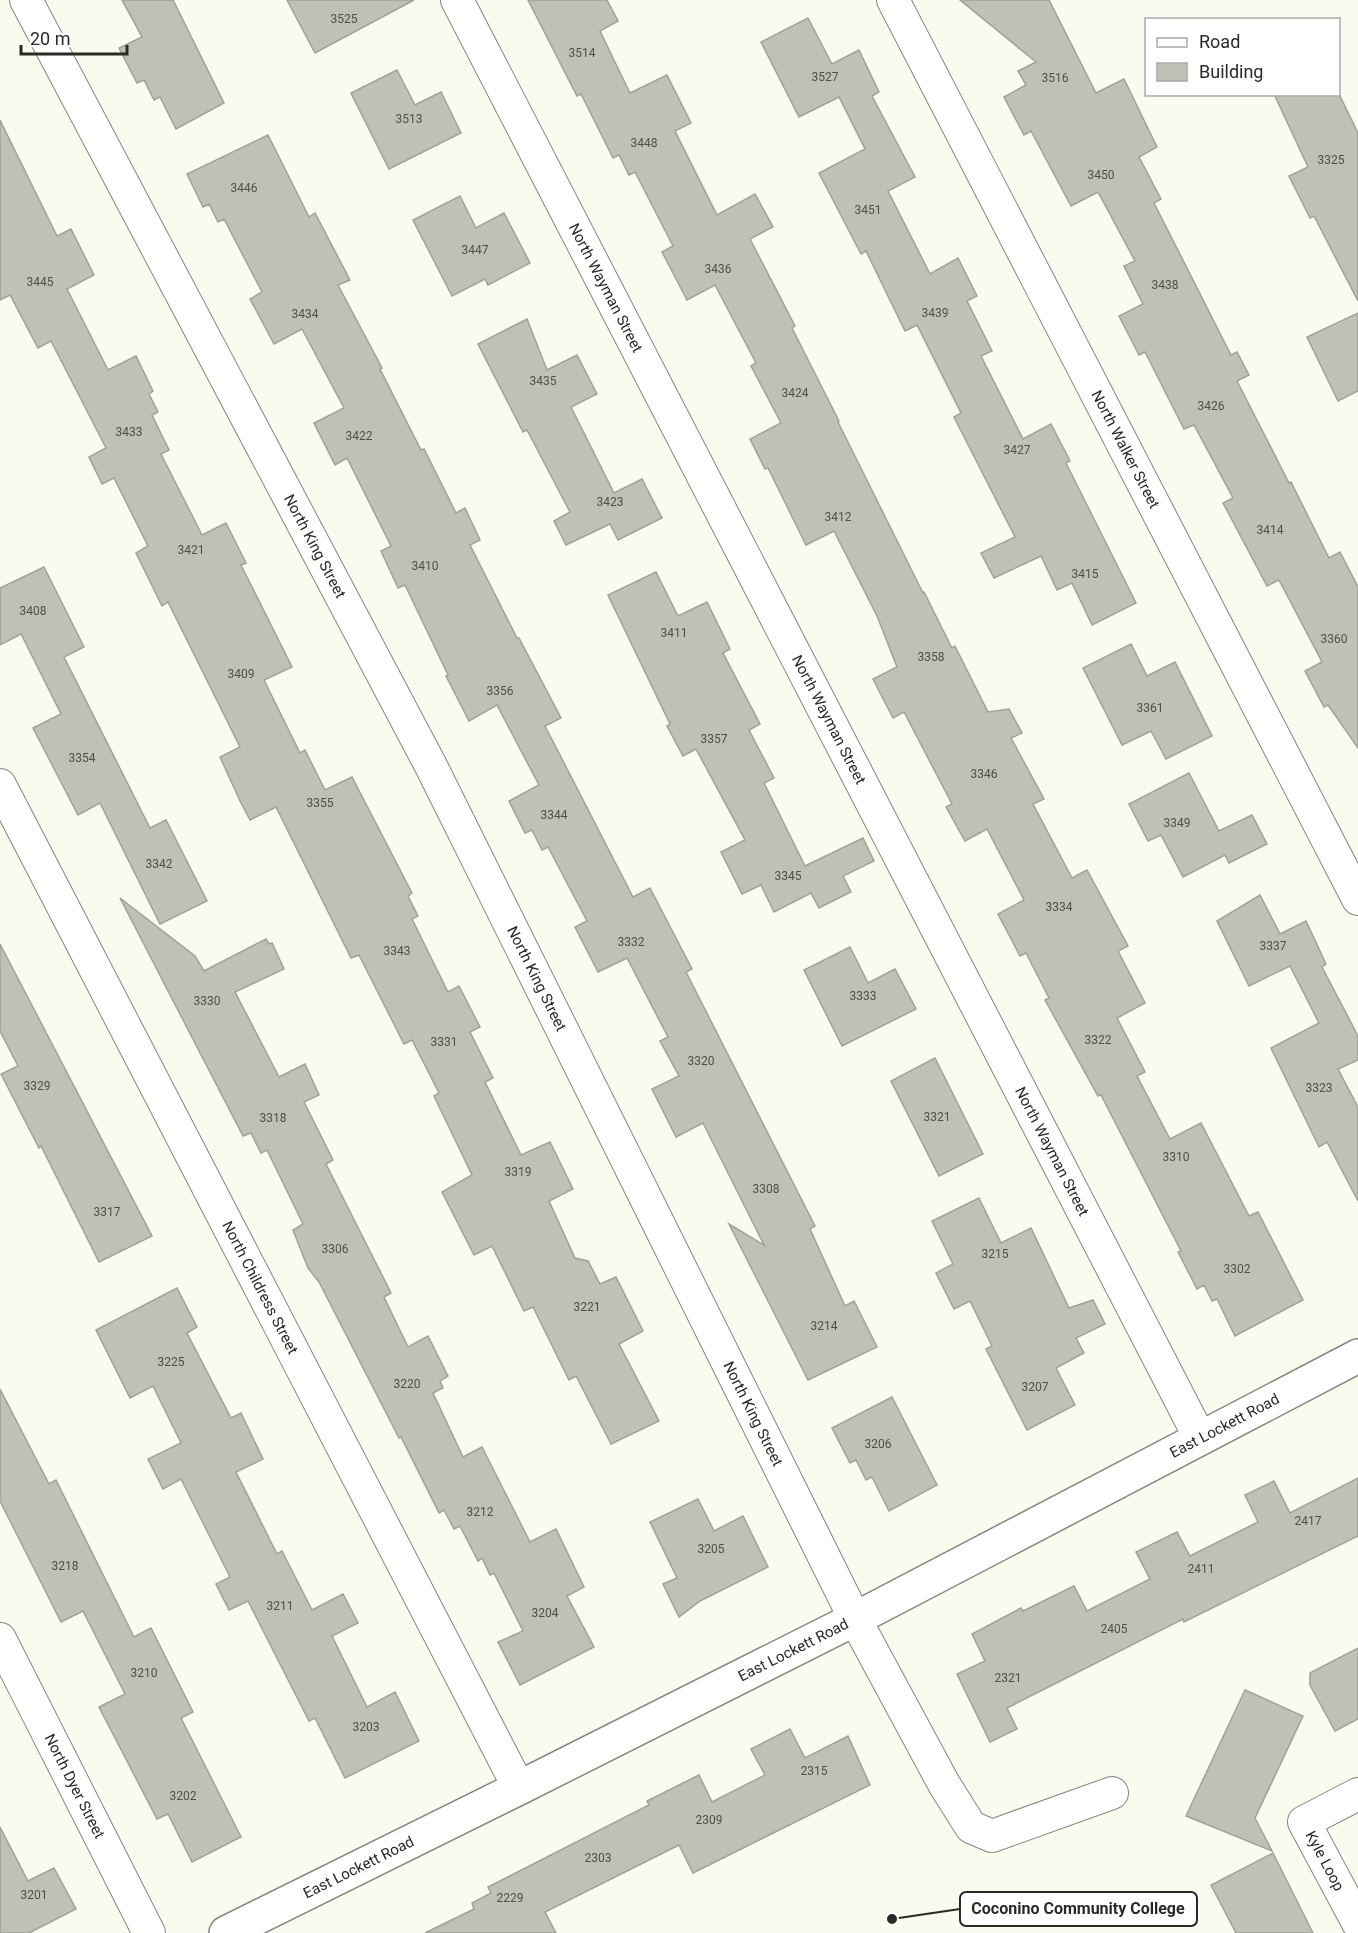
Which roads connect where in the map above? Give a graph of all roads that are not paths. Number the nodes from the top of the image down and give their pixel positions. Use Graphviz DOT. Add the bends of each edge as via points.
graph roads {
  1 [pos="26,0"];
  2 [pos="457,0"];
  3 [pos="893,0"];
  4 [pos="0,785"];
  5 [pos="1358,899"];
  6 [pos="1358,1356"];
  7 [pos="1200,1438"];
  8 [pos="855,1619"];
  9 [pos="0,1639"];
  10 [pos="519,1788"];
  11 [pos="1112,1793"];
  12 [pos="1358,1794"];
  13 [pos="1358,1923"];
  14 [pos="150,1933"];
  15 [pos="226,1933"];
  1 -- 8 [label="street, North King Street" via="431,766"];
  2 -- 7 [label="street, North Wayman Street"];
  3 -- 5 [label="street, North Walker Street"];
  4 -- 10 [label="street, North Childress Street"];
  6 -- 7 [label="street, East Lockett Road"];
  7 -- 8 [label="street, East Lockett Road"];
  8 -- 10 [label="street, East Lockett Road"];
  8 -- 11 [label="street, North King Street" via="971,1827 992,1836"];
  9 -- 14 [label="street, North Dyer Street"];
  10 -- 15 [label="street, East Lockett Road"];
  12 -- 13 [label="street, Kyle Loop" via="1304,1822"];
}
